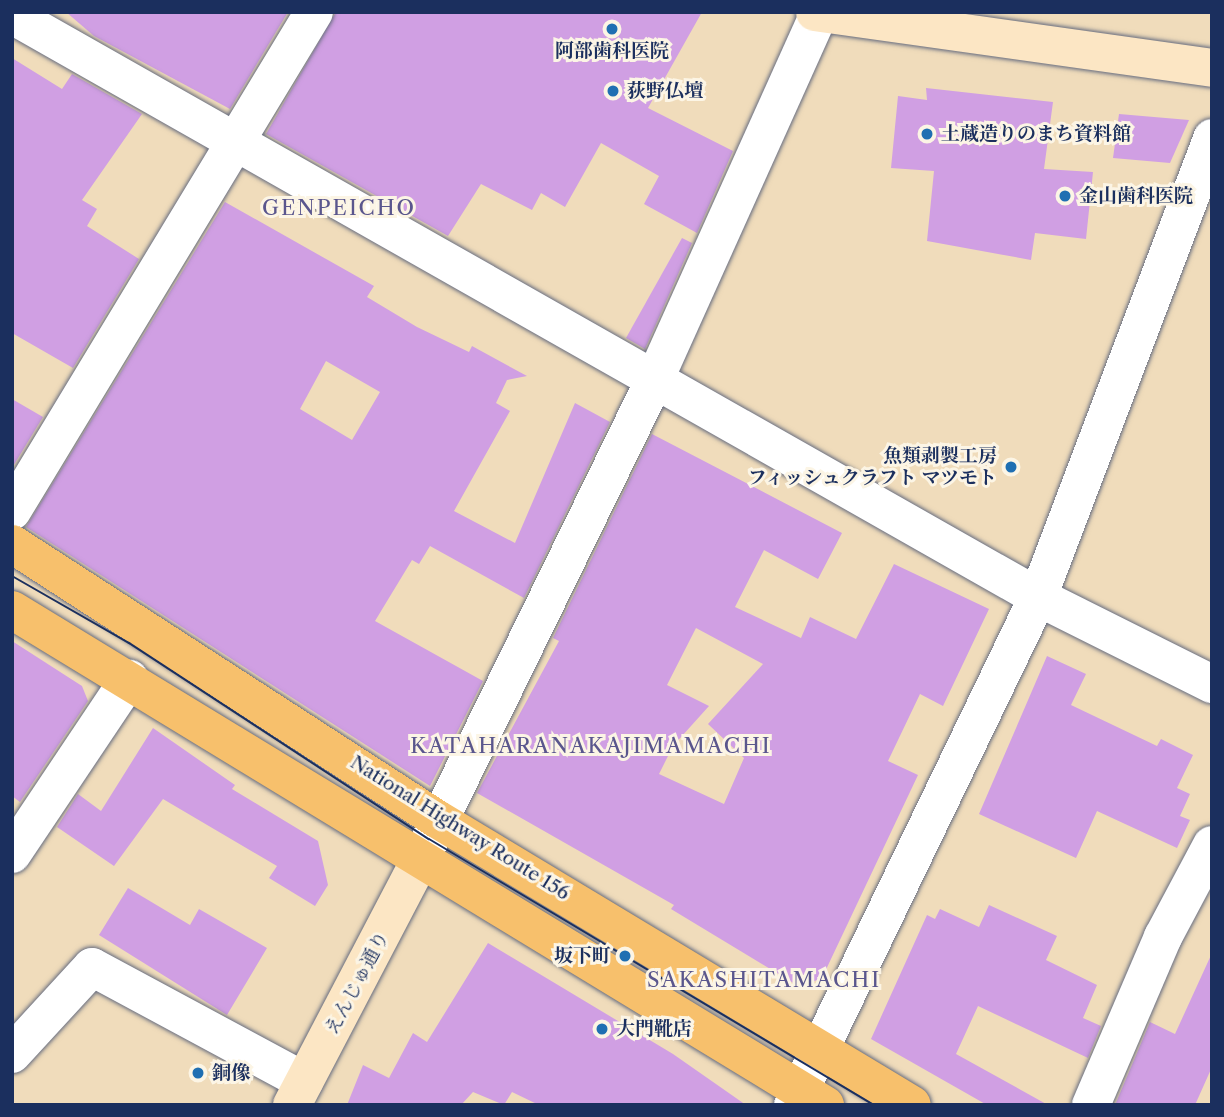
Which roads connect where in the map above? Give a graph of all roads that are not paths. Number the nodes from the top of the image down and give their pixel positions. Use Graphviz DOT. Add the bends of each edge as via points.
graph roads {
  1 [pos="314,12"];
  2 [pos="818,13"];
  3 [pos="12,15"];
  4 [pos="1212,68"];
  5 [pos="1212,138"];
  6 [pos="233,142"];
  7 [pos="654,382"];
  8 [pos="12,511"];
  9 [pos="12,544"];
  10 [pos="1038,597"];
  11 [pos="12,610"];
  12 [pos="129,679"];
  13 [pos="1212,684"];
  14 [pos="437,819"];
  15 [pos="1212,845"];
  16 [pos="12,854"];
  17 [pos="420,860"];
  18 [pos="822,1049"];
  19 [pos="12,1054"];
  20 [pos="298,1093"];
  21 [pos="806,1100"];
  22 [pos="912,1105"];
  23 [pos="1091,1105"];
  1 -- 6 [label="street"];
  2 -- 4 [label="street"];
  2 -- 7 [label="street"];
  3 -- 6 [label="street"];
  5 -- 10 [label="street"];
  6 -- 7 [label="street"];
  6 -- 8 [label="street"];
  7 -- 10 [label="street"];
  7 -- 14 [label="street"];
  9 -- 14 [label="highway, National Highway Route 156"];
  10 -- 13 [label="street"];
  10 -- 18 [label="street"];
  11 -- 12 [label="highway"];
  12 -- 16 [label="street"];
  12 -- 17 [label="highway"];
  14 -- 17 [label="street"];
  14 -- 18 [label="highway, National Highway Route 156"];
  15 -- 23 [label="street" via="1163,937"];
  17 -- 20 [label="street, えんじゅ通り"];
  17 -- 21 [label="highway"];
  18 -- 21 [label="street"];
  18 -- 22 [label="highway, National Highway Route 156"];
  19 -- 20 [label="street" via="92,967"];
}
